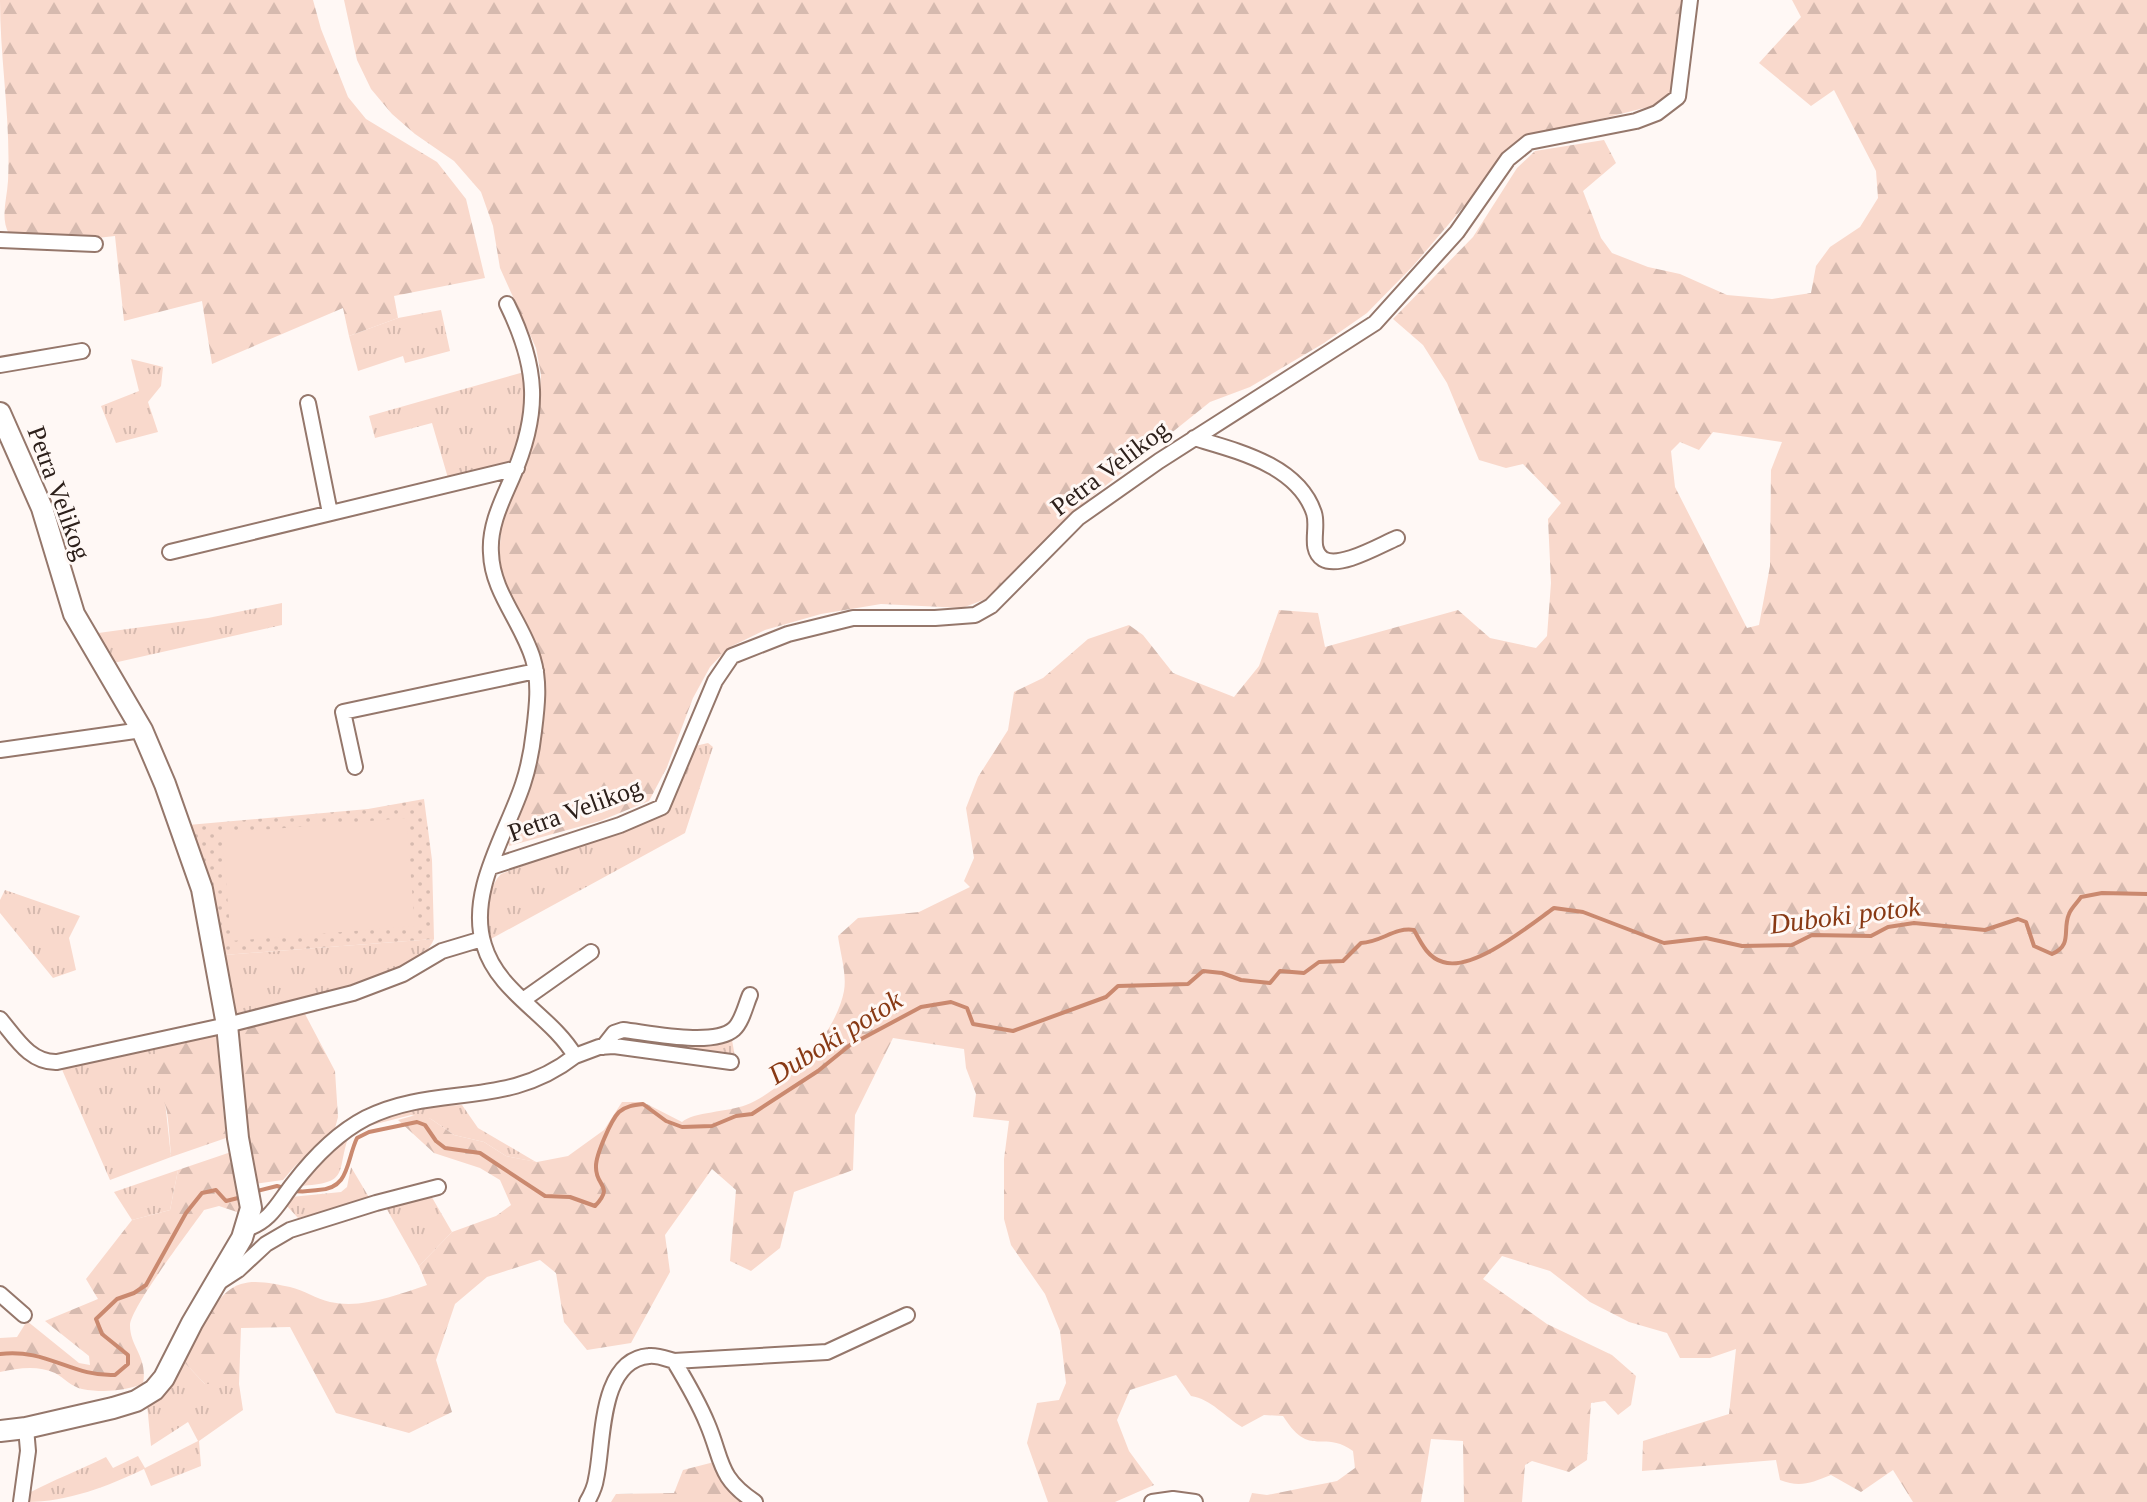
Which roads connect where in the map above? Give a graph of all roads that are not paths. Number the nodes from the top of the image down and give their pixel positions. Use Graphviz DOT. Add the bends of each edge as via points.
graph roads {
  1 [pos="1690,0"];
  2 [pos="0,240"];
  3 [pos="95,244"];
  4 [pos="507,304"];
  5 [pos="82,351"];
  6 [pos="0,365"];
  7 [pos="308,403"];
  8 [pos="0,413"];
  9 [pos="1194,438"];
  10 [pos="517,468"];
  11 [pos="330,513"];
  12 [pos="1397,538"];
  13 [pos="170,552"];
  14 [pos="536,671"];
  15 [pos="142,730"];
  16 [pos="0,750"];
  17 [pos="355,767"];
  18 [pos="491,867"];
  19 [pos="482,939"];
  20 [pos="591,952"];
  21 [pos="750,995"];
  22 [pos="523,1000"];
  23 [pos="0,1019"];
  24 [pos="227,1025"];
  25 [pos="603,1047"];
  26 [pos="575,1056"];
  27 [pos="731,1062"];
  28 [pos="438,1187"];
  29 [pos="246,1229"];
  30 [pos="214,1284"];
  31 [pos="0,1294"];
  32 [pos="24,1315"];
  33 [pos="907,1315"];
  34 [pos="674,1361"];
  35 [pos="26,1428"];
  36 [pos="0,1431"];
  37 [pos="21,1502"];
  38 [pos="587,1502"];
  39 [pos="755,1502"];
  40 [pos="1152,1502"];
  41 [pos="1195,1502"];
  1 -- 9 [label="street, Petra Velikog" via="1678,97 1636,121 1529,142 1508,159 1457,232 1375,323"];
  2 -- 3 [label="street"];
  4 -- 10 [label="street, Petra Velikog" via="525,345 532,380 531,417"];
  5 -- 6 [label="street"];
  7 -- 11 [label="street"];
  8 -- 15 [label="street, Petra Velikog" via="42,508 74,614"];
  9 -- 12 [label="street" via="1245,454 1295,483 1315,516 1320,558 1342,561"];
  9 -- 18 [label="street, Petra Velikog" via="1078,518 1010,589 975,615 853,618 788,634 732,656 715,681 662,807"];
  10 -- 11 [label="street"];
  10 -- 14 [label="street, Petra Velikog" via="492,530 491,564"];
  11 -- 13 [label="street"];
  14 -- 17 [label="street" via="343,712"];
  14 -- 18 [label="street, Petra Velikog" via="529,766"];
  15 -- 16 [label="street"];
  15 -- 24 [label="street, Petra Velikog" via="202,889"];
  18 -- 19 [label="street, Petra Velikog" via="482,897"];
  19 -- 22 [label="street, Petra Velikog" via="512,991"];
  19 -- 24 [label="street" via="442,951 403,974 353,993"];
  20 -- 22 [label="street"];
  21 -- 25 [label="street" via="737,1025 724,1035 623,1030"];
  22 -- 26 [label="street, Petra Velikog"];
  23 -- 24 [label="street" via="31,1055 48,1062"];
  24 -- 29 [label="street, Petra Velikog" via="251,1208"];
  25 -- 26 [label="street"];
  25 -- 27 [label="street"];
  26 -- 29 [label="street, Petra Velikog" via="554,1073 524,1085 405,1104 366,1118 330,1144 271,1216"];
  28 -- 30 [label="street" via="290,1230"];
  29 -- 30 [label="street, Petra Velikog"];
  30 -- 35 [label="street, Petra Velikog" via="154,1390 136,1401"];
  31 -- 32 [label="street"];
  33 -- 34 [label="street" via="827,1352"];
  34 -- 38 [label="street" via="651,1356 628,1364 620,1375 605,1408 596,1480"];
  34 -- 39 [label="street" via="708,1423 722,1468"];
  35 -- 36 [label="street, Petra Velikog"];
  35 -- 37 [label="street"];
  40 -- 41 [label="street"];
}
